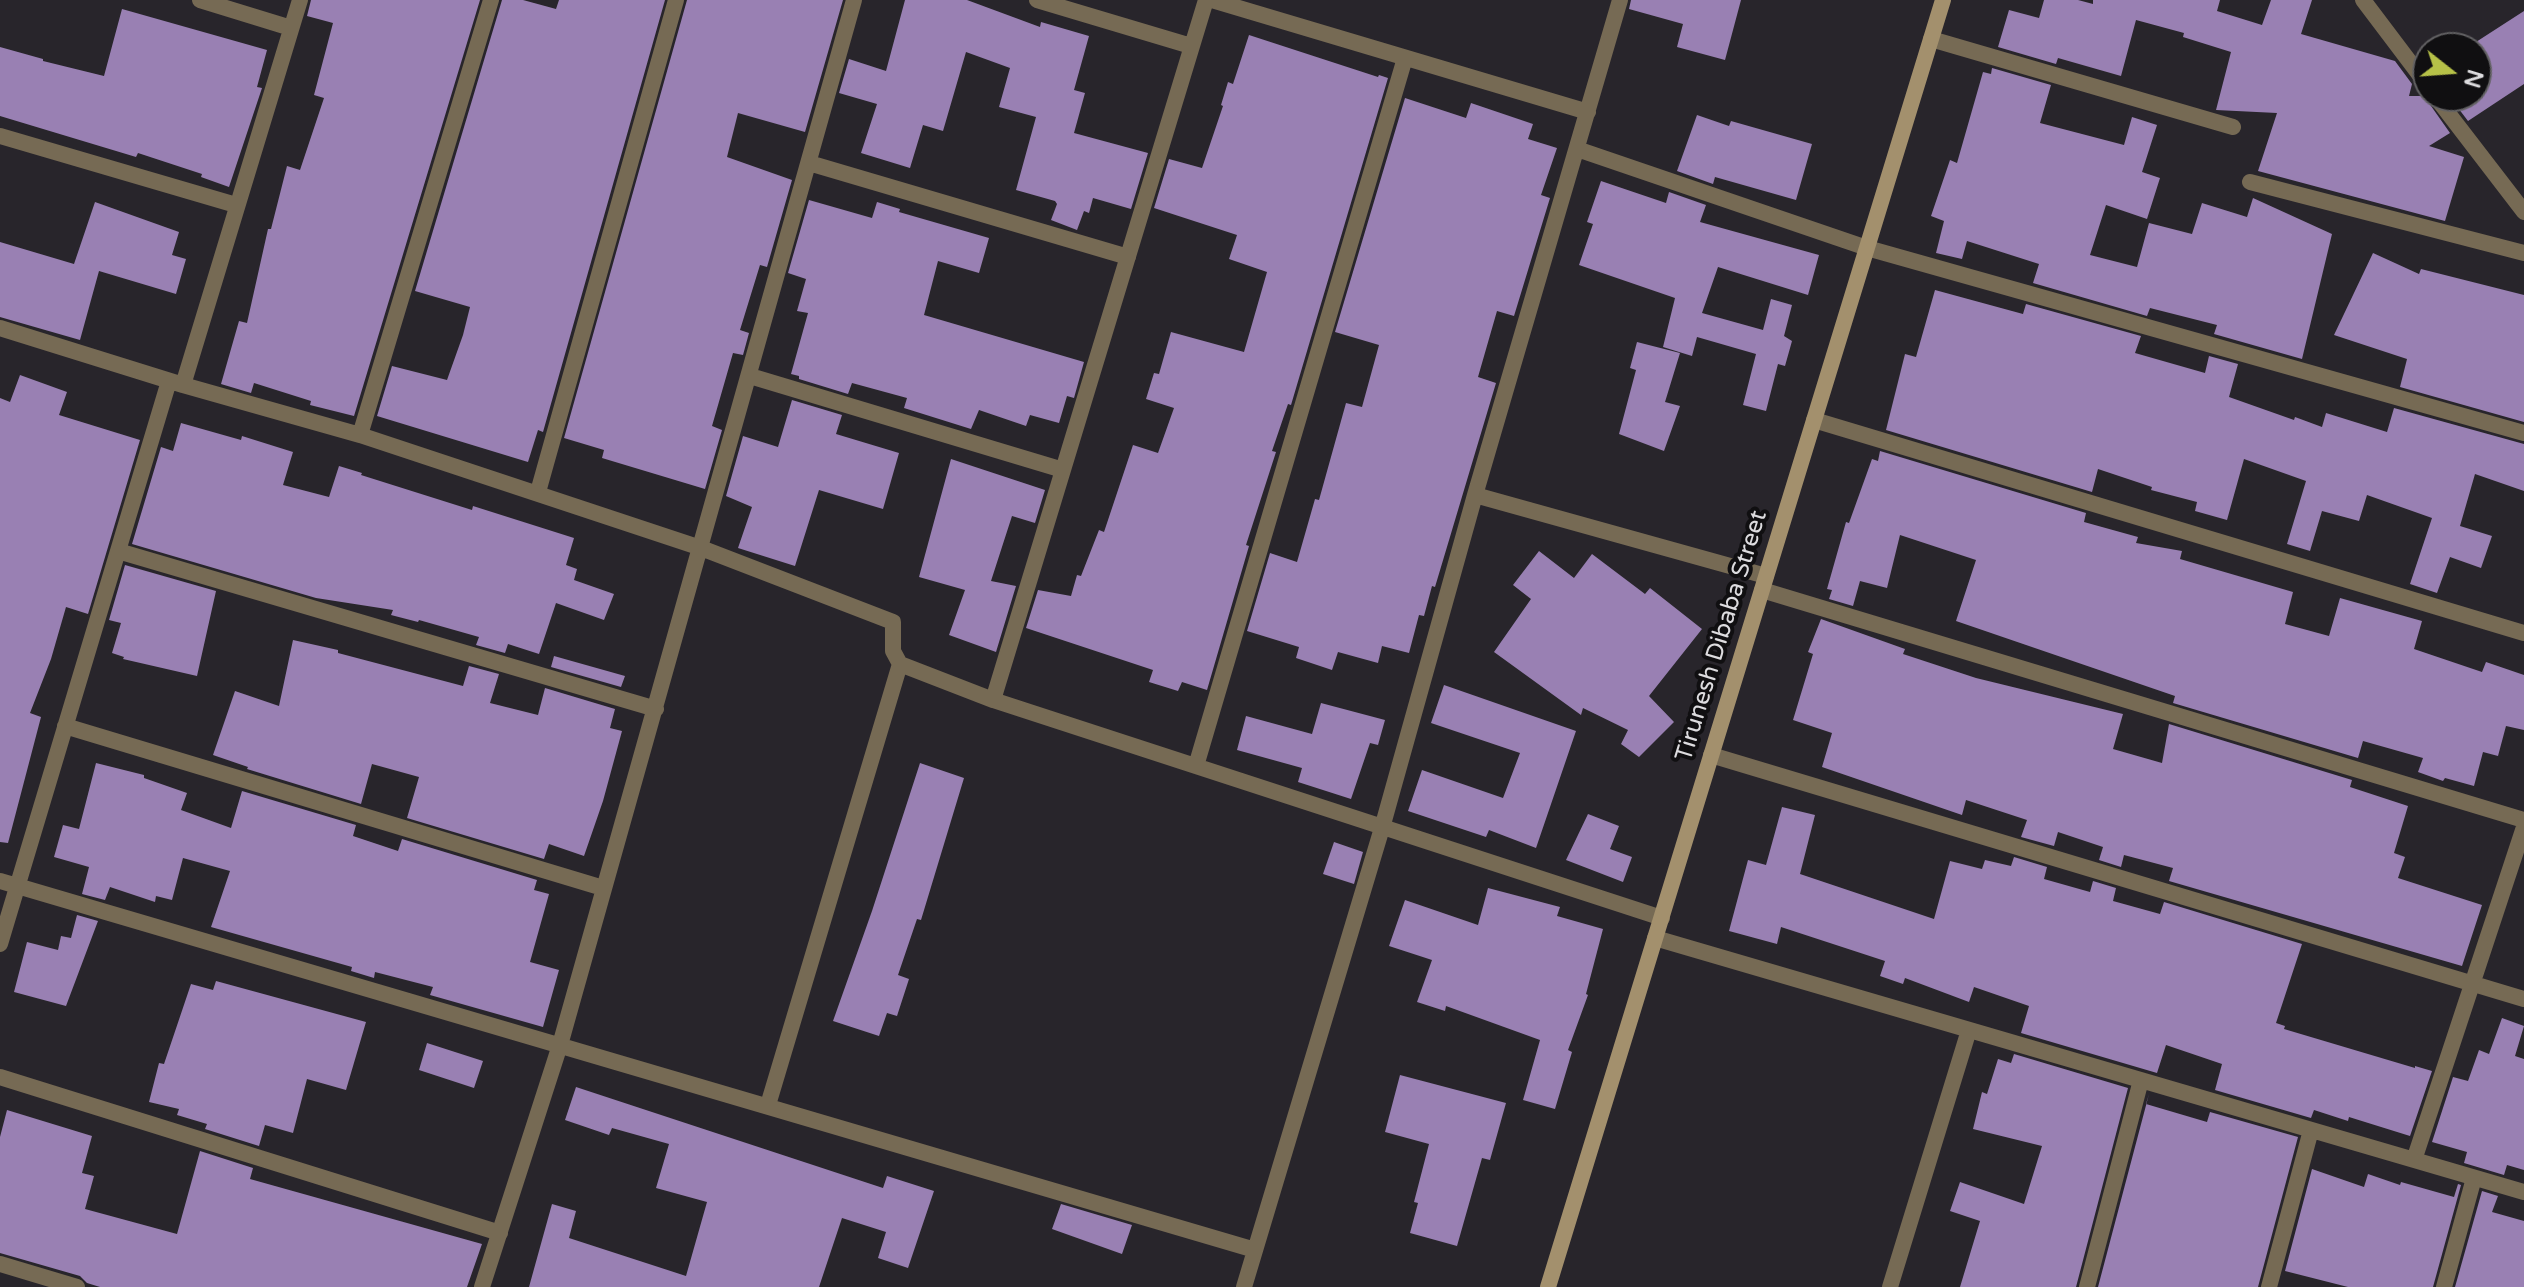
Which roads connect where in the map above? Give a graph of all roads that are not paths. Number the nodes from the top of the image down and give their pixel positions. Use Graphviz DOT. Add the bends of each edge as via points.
graph roads {
  1 [pos="200,0"];
  2 [pos="300,0"];
  3 [pos="491,0"];
  4 [pos="676,0"];
  5 [pos="854,0"];
  6 [pos="1037,0"];
  7 [pos="1209,0"];
  8 [pos="1620,0"];
  9 [pos="1943,0"];
  10 [pos="2363,0"];
  11 [pos="291,28"];
  12 [pos="1931,39"];
  13 [pos="1191,46"];
  14 [pos="1405,58"];
  15 [pos="2412,65"];
  16 [pos="1588,112"];
  17 [pos="2447,112"];
  18 [pos="2233,127"];
  19 [pos="0,136"];
  20 [pos="1577,149"];
  21 [pos="809,163"];
  22 [pos="2250,182"];
  23 [pos="236,205"];
  24 [pos="2524,212"];
  25 [pos="1867,248"];
  26 [pos="2524,253"];
  27 [pos="1128,257"];
  28 [pos="0,328"];
  29 [pos="750,376"];
  30 [pos="176,383"];
  31 [pos="1814,420"];
  32 [pos="2524,433"];
  33 [pos="360,435"];
  34 [pos="1063,470"];
  35 [pos="538,492"];
  36 [pos="1475,495"];
  37 [pos="701,548"];
  38 [pos="118,551"];
  39 [pos="1764,583"];
  40 [pos="2524,633"];
  41 [pos="900,664"];
  42 [pos="993,700"];
  43 [pos="656,709"];
  44 [pos="65,726"];
  45 [pos="1711,755"];
  46 [pos="1196,766"];
  47 [pos="2524,820"];
  48 [pos="2524,827"];
  49 [pos="1382,828"];
  50 [pos="0,881"];
  51 [pos="18,886"];
  52 [pos="603,888"];
  53 [pos="1662,918"];
  54 [pos="1655,938"];
  55 [pos="0,944"];
  56 [pos="2471,983"];
  57 [pos="2524,999"];
  58 [pos="1969,1030"];
  59 [pos="560,1045"];
  60 [pos="0,1077"];
  61 [pos="2141,1080"];
  62 [pos="768,1105"];
  63 [pos="2311,1130"];
  64 [pos="2414,1160"];
  65 [pos="2474,1178"];
  66 [pos="2524,1192"];
  67 [pos="500,1233"];
  68 [pos="1255,1250"];
  69 [pos="0,1264"];
  70 [pos="77,1287"];
  71 [pos="482,1287"];
  72 [pos="1244,1287"];
  73 [pos="1548,1287"];
  74 [pos="1890,1287"];
  75 [pos="2087,1287"];
  76 [pos="2269,1287"];
  77 [pos="2444,1287"];
  1 -- 11 [label="street"];
  2 -- 11 [label="street"];
  3 -- 33 [label="street"];
  4 -- 35 [label="street"];
  5 -- 21 [label="street"];
  6 -- 13 [label="street"];
  7 -- 13 [label="street"];
  7 -- 14 [label="street"];
  8 -- 16 [label="street"];
  9 -- 12 [label="main road, Tirunesh Dibaba Street"];
  10 -- 15 [label="street"];
  11 -- 23 [label="street"];
  12 -- 18 [label="street"];
  12 -- 25 [label="main road, Tirunesh Dibaba Street"];
  13 -- 27 [label="street"];
  14 -- 16 [label="street"];
  14 -- 46 [label="street"];
  16 -- 20 [label="street"];
  17 -- 24 [label="street"];
  19 -- 23 [label="street"];
  20 -- 25 [label="street"];
  20 -- 36 [label="street"];
  21 -- 27 [label="street"];
  21 -- 29 [label="street"];
  22 -- 26 [label="street"];
  23 -- 30 [label="street"];
  25 -- 31 [label="main road, Tirunesh Dibaba Street"];
  25 -- 32 [label="street"];
  27 -- 34 [label="street"];
  28 -- 30 [label="street"];
  29 -- 34 [label="street"];
  29 -- 37 [label="street"];
  30 -- 33 [label="street"];
  30 -- 38 [label="street"];
  31 -- 39 [label="main road, Tirunesh Dibaba Street"];
  31 -- 40 [label="street"];
  33 -- 35 [label="street"];
  34 -- 42 [label="street"];
  35 -- 37 [label="street"];
  36 -- 39 [label="street"];
  36 -- 49 [label="street"];
  37 -- 41 [label="street" via="893,622 893,651"];
  37 -- 43 [label="street"];
  38 -- 43 [label="street"];
  38 -- 44 [label="street"];
  39 -- 45 [label="main road, Tirunesh Dibaba Street"];
  39 -- 47 [label="street"];
  41 -- 42 [label="street"];
  41 -- 62 [label="street"];
  42 -- 46 [label="street"];
  43 -- 52 [label="street"];
  44 -- 51 [label="street"];
  44 -- 52 [label="street"];
  45 -- 53 [label="main road, Tirunesh Dibaba Street"];
  45 -- 56 [label="street"];
  46 -- 49 [label="street"];
  48 -- 56 [label="street"];
  49 -- 53 [label="street"];
  49 -- 68 [label="street"];
  50 -- 51 [label="street"];
  51 -- 55 [label="street"];
  51 -- 59 [label="street"];
  52 -- 59 [label="street"];
  53 -- 54 [label="main road, Tirunesh Dibaba Street"];
  54 -- 58 [label="street"];
  54 -- 73 [label="main road, Tirunesh Dibaba Street"];
  56 -- 57 [label="street"];
  56 -- 64 [label="street"];
  58 -- 61 [label="street"];
  58 -- 74 [label="street"];
  59 -- 62 [label="street"];
  59 -- 67 [label="street"];
  60 -- 67 [label="street"];
  61 -- 63 [label="street"];
  61 -- 75 [label="street"];
  62 -- 68 [label="street"];
  63 -- 64 [label="street"];
  63 -- 76 [label="street"];
  64 -- 65 [label="street"];
  65 -- 66 [label="street"];
  65 -- 77 [label="street"];
  67 -- 71 [label="street"];
  68 -- 72 [label="street"];
  69 -- 70 [label="street"];
}
